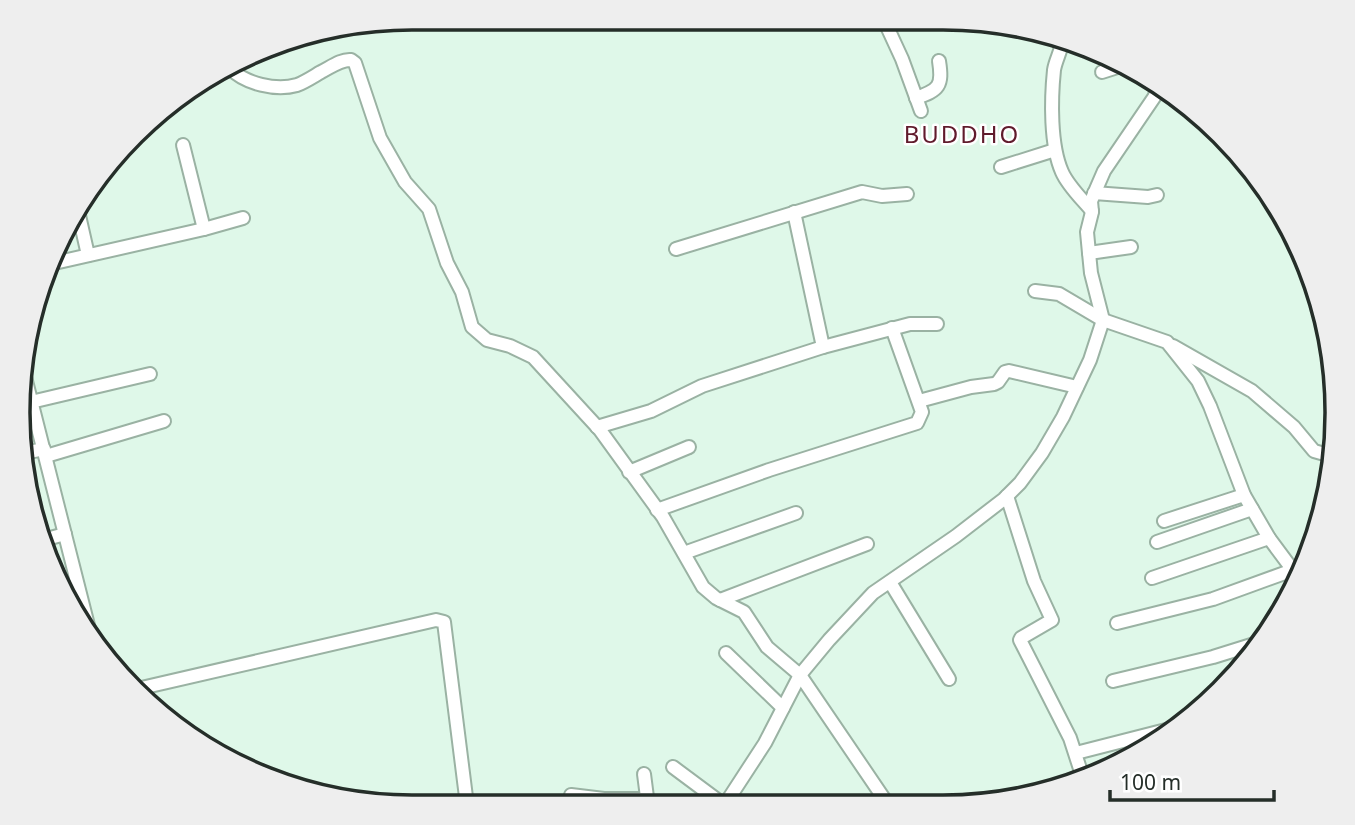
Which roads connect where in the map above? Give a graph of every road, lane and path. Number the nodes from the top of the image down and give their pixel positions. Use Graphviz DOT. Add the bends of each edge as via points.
graph roads {
  1 [pos="888,30"];
  2 [pos="1062,49"];
  3 [pos="939,61"];
  4 [pos="1112,69"];
  5 [pos="1102,72"];
  6 [pos="235,74"];
  7 [pos="1155,94"];
  8 [pos="916,98"];
  9 [pos="921,111"];
  10 [pos="183,145"];
  11 [pos="1055,150"];
  12 [pos="1001,167"];
  13 [pos="1094,193"];
  14 [pos="907,194"];
  15 [pos="1157,195"];
  16 [pos="794,212"];
  17 [pos="1092,212"];
  18 [pos="243,218"];
  19 [pos="80,222"];
  20 [pos="204,229"];
  21 [pos="1131,247"];
  22 [pos="676,249"];
  23 [pos="1089,253"];
  24 [pos="88,255"];
  25 [pos="61,261"];
  26 [pos="1035,291"];
  27 [pos="1103,320"];
  28 [pos="937,324"];
  29 [pos="892,328"];
  30 [pos="1167,342"];
  31 [pos="824,347"];
  32 [pos="150,374"];
  33 [pos="1077,387"];
  34 [pos="31,397"];
  35 [pos="919,401"];
  36 [pos="32,402"];
  37 [pos="164,421"];
  38 [pos="597,427"];
  39 [pos="689,447"];
  40 [pos="32,453"];
  41 [pos="45,453"];
  42 [pos="1323,453"];
  43 [pos="629,472"];
  44 [pos="1244,495"];
  45 [pos="1007,496"];
  46 [pos="1252,509"];
  47 [pos="657,510"];
  48 [pos="796,513"];
  49 [pos="1164,521"];
  50 [pos="65,534"];
  51 [pos="51,538"];
  52 [pos="1269,538"];
  53 [pos="1157,542"];
  54 [pos="867,544"];
  55 [pos="684,553"];
  56 [pos="1292,569"];
  57 [pos="1290,573"];
  58 [pos="1152,578"];
  59 [pos="890,582"];
  60 [pos="720,600"];
  61 [pos="84,609"];
  62 [pos="1117,623"];
  63 [pos="1245,647"];
  64 [pos="726,653"];
  65 [pos="800,675"];
  66 [pos="949,679"];
  67 [pos="1113,681"];
  68 [pos="146,687"];
  69 [pos="783,708"];
  70 [pos="1151,734"];
  71 [pos="1076,752"];
  72 [pos="673,767"];
  73 [pos="1081,769"];
  74 [pos="644,774"];
  75 [pos="466,795"];
  76 [pos="646,795"];
  77 [pos="710,795"];
  78 [pos="731,795"];
  79 [pos="882,795"];
  1 -- 8 [label="street"];
  2 -- 11 [label="street" via="1056,58 1054,81"];
  3 -- 8 [label="street" via="940,83 934,91"];
  4 -- 5 [label="street"];
  6 -- 38 [label="street" via="259,84 287,87 343,61 355,63 380,138 410,188 429,209 472,327 487,340 533,357"];
  7 -- 13 [label="street"];
  8 -- 9 [label="street"];
  10 -- 20 [label="street"];
  11 -- 12 [label="street"];
  11 -- 17 [label="street" via="1063,175"];
  13 -- 15 [label="street"];
  13 -- 17 [label="street"];
  14 -- 16 [label="street" via="882,197 862,192"];
  16 -- 22 [label="street"];
  16 -- 31 [label="street"];
  17 -- 23 [label="street" via="1087,232"];
  18 -- 20 [label="street"];
  19 -- 24 [label="street"];
  20 -- 24 [label="street"];
  21 -- 23 [label="street"];
  23 -- 27 [label="street"];
  24 -- 25 [label="street"];
  26 -- 27 [label="street" via="1059,294"];
  27 -- 30 [label="street"];
  27 -- 33 [label="street"];
  28 -- 29 [label="street"];
  29 -- 31 [label="street"];
  29 -- 35 [label="street"];
  30 -- 42 [label="street" via="1252,391"];
  30 -- 44 [label="street" via="1198,381"];
  31 -- 38 [label="street" via="702,386 651,411"];
  32 -- 36 [label="street"];
  33 -- 35 [label="street" via="1009,371 994,384"];
  33 -- 45 [label="street" via="1041,453"];
  34 -- 36 [label="street"];
  35 -- 47 [label="street" via="918,423"];
  36 -- 41 [label="street"];
  37 -- 41 [label="street"];
  38 -- 43 [label="street"];
  39 -- 43 [label="street"];
  40 -- 41 [label="street"];
  41 -- 50 [label="street"];
  43 -- 47 [label="street"];
  44 -- 46 [label="street"];
  44 -- 49 [label="street"];
  45 -- 59 [label="street"];
  45 -- 71 [label="street" via="1034,581 1052,620 1020,640"];
  46 -- 52 [label="street"];
  46 -- 53 [label="street"];
  47 -- 55 [label="street"];
  48 -- 55 [label="street"];
  50 -- 51 [label="street"];
  50 -- 61 [label="street"];
  52 -- 56 [label="street"];
  52 -- 58 [label="street"];
  54 -- 60 [label="street"];
  55 -- 60 [label="street" via="703,587"];
  57 -- 62 [label="street"];
  59 -- 65 [label="street" via="873,593"];
  59 -- 66 [label="street"];
  60 -- 65 [label="street" via="744,612 767,647"];
  63 -- 67 [label="street"];
  64 -- 69 [label="street"];
  65 -- 69 [label="street"];
  65 -- 79 [label="street"];
  68 -- 75 [label="street" via="436,620 444,622"];
  69 -- 78 [label="street"];
  70 -- 71 [label="street"];
  71 -- 73 [label="street"];
  72 -- 77 [label="street"];
  74 -- 76 [label="street"];
}
